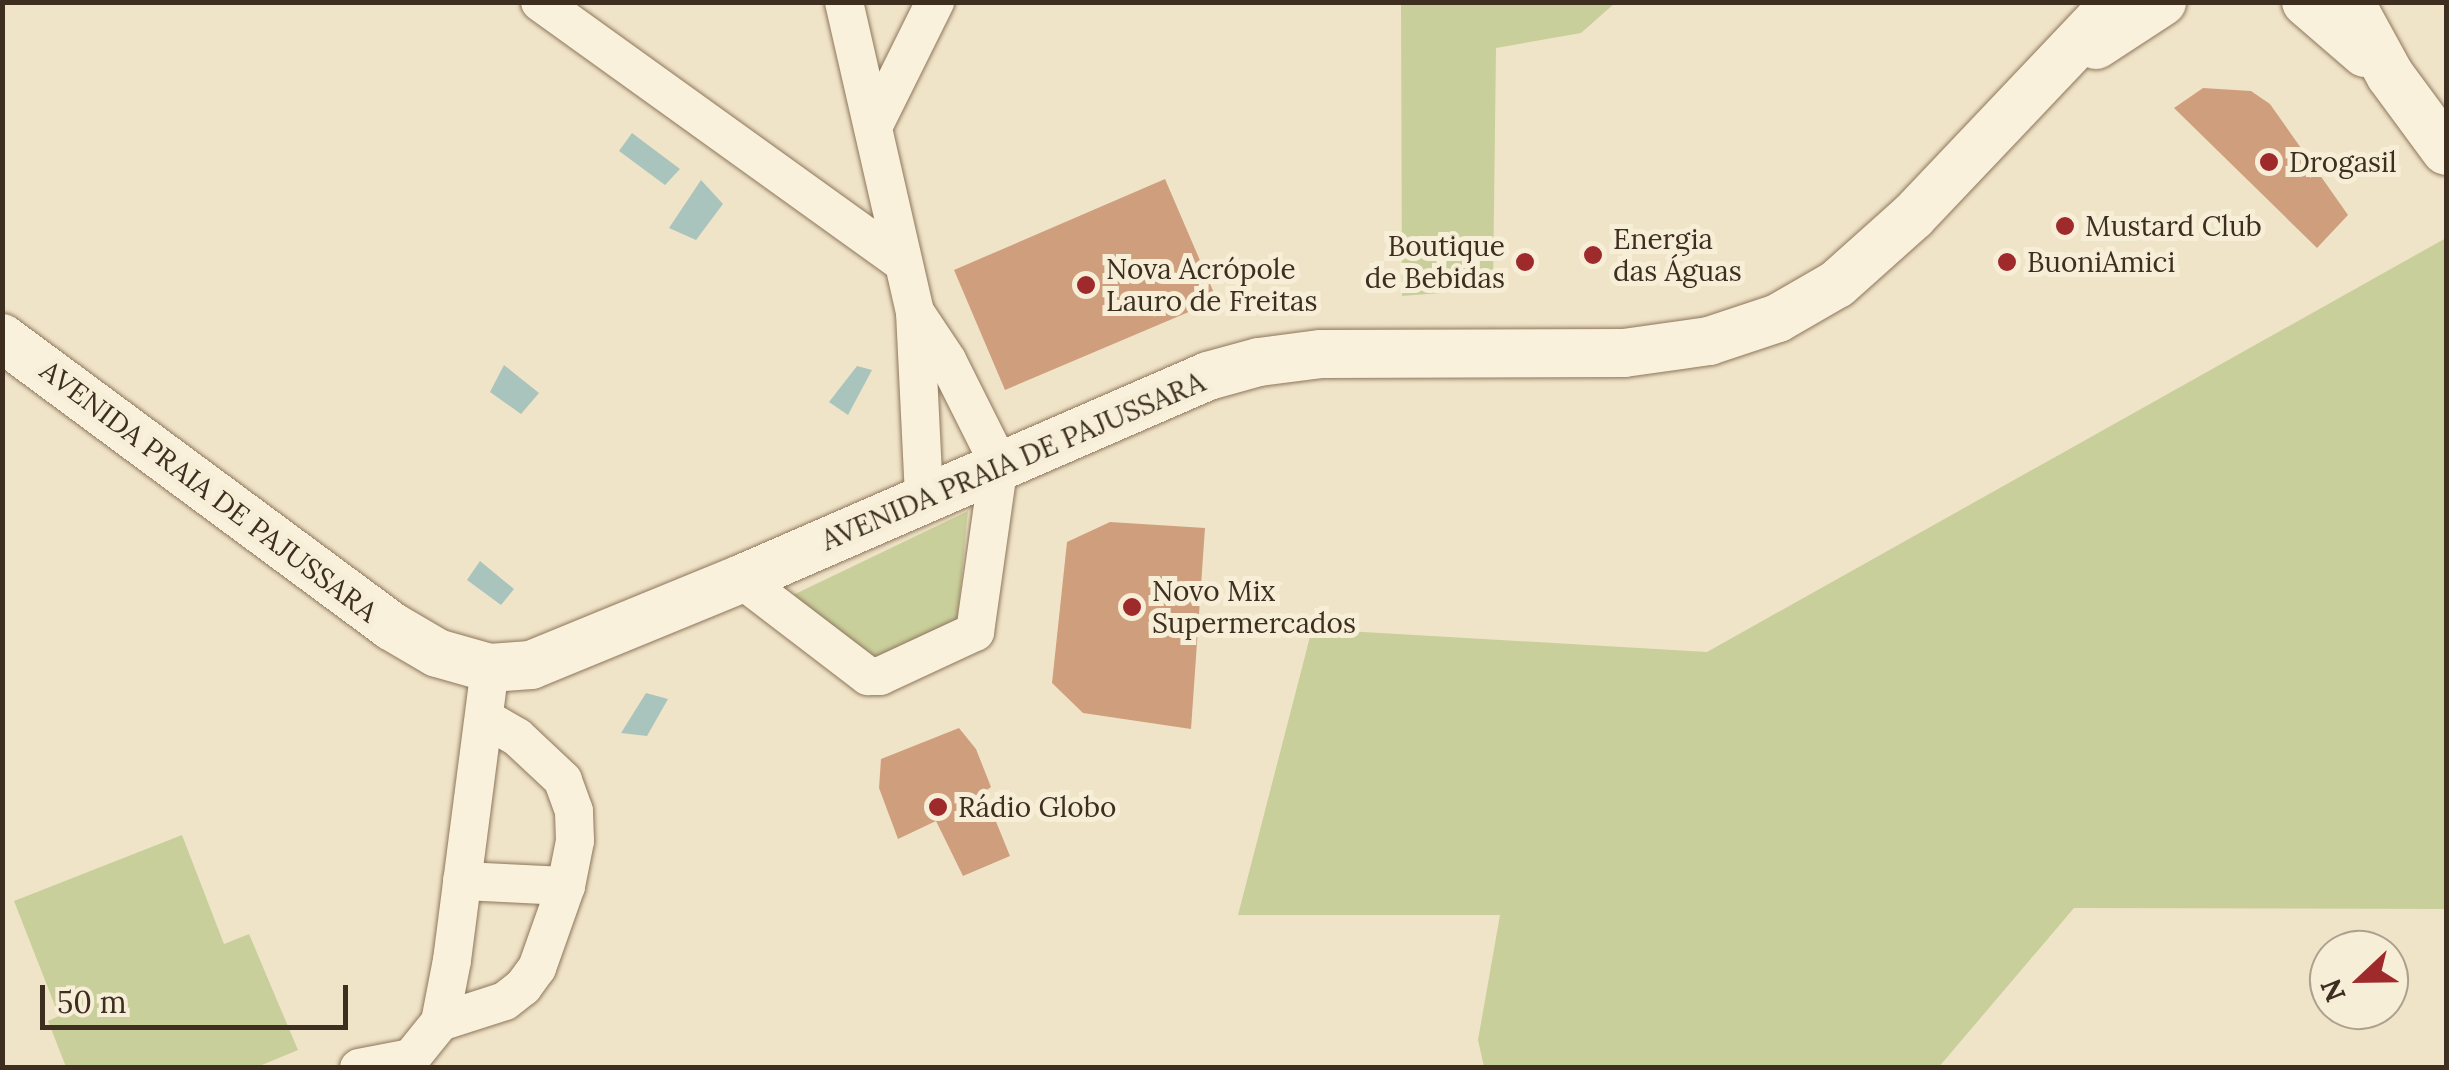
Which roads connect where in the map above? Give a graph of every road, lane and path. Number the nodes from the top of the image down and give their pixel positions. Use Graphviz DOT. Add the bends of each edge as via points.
graph roads {
  1 [pos="540,2"];
  2 [pos="844,2"];
  3 [pos="935,2"];
  4 [pos="2116,2"];
  5 [pos="2162,2"];
  6 [pos="2306,2"];
  7 [pos="2350,2"];
  8 [pos="2051,74"];
  9 [pos="2390,76"];
  10 [pos="873,128"];
  11 [pos="2446,150"];
  12 [pos="902,262"];
  13 [pos="914,312"];
  14 [pos="2,338"];
  15 [pos="999,464"];
  16 [pos="924,497"];
  17 [pos="741,579"];
  18 [pos="490,668"];
  19 [pos="484,718"];
  20 [pos="462,882"];
  21 [pos="566,886"];
  22 [pos="440,1022"];
  23 [pos="413,1063"];
  24 [pos="359,1068"];
  1 -- 12 [label="street"];
  2 -- 10 [label="street"];
  3 -- 10 [label="street"];
  4 -- 8 [label="street, AVENIDA PRAIA DE PAJUSSARA"];
  5 -- 8 [label="street, AVENIDA PRAIA DE PAJUSSARA"];
  6 -- 9 [label="street"];
  7 -- 9 [label="street"];
  8 -- 15 [label="street, AVENIDA PRAIA DE PAJUSSARA" via="1837,284 1778,318 1709,341 1624,353 1321,354 1259,362 1158,394"];
  9 -- 11 [label="street"];
  10 -- 12 [label="street"];
  12 -- 13 [label="street"];
  13 -- 15 [label="street" via="947,360"];
  13 -- 16 [label="street"];
  14 -- 18 [label="street, AVENIDA PRAIA DE PAJUSSARA" via="391,626 437,652"];
  15 -- 16 [label="street, AVENIDA PRAIA DE PAJUSSARA"];
  15 -- 17 [label="street" via="980,618 963,641 868,676"];
  16 -- 17 [label="street, AVENIDA PRAIA DE PAJUSSARA"];
  17 -- 18 [label="street, AVENIDA PRAIA DE PAJUSSARA" via="531,665"];
  18 -- 19 [label="street"];
  19 -- 20 [label="street"];
  19 -- 21 [label="street" via="563,780 575,841"];
  20 -- 21 [label="street"];
  20 -- 22 [label="street"];
  21 -- 22 [label="street" via="524,987"];
  22 -- 23 [label="street"];
  23 -- 24 [label="street"];
}
